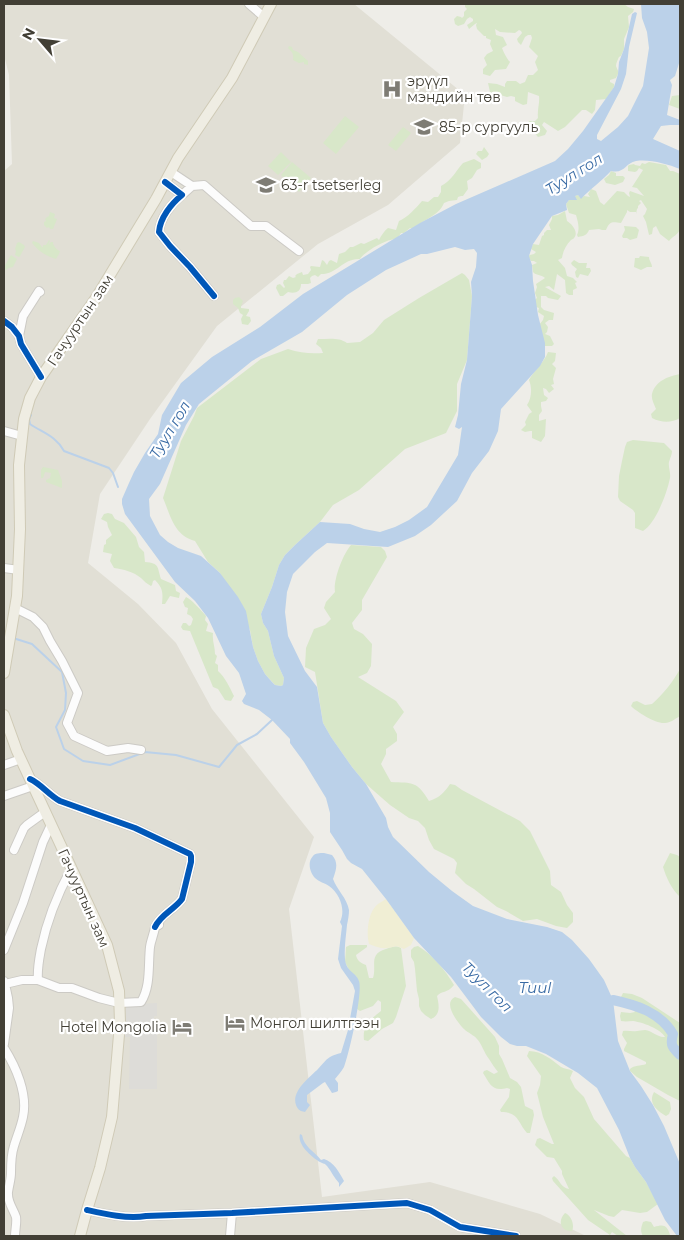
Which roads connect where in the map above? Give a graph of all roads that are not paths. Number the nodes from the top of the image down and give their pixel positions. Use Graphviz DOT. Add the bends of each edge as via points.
graph roads {
  1 [pos="249,4"];
  2 [pos="271,4"];
  3 [pos="264,17"];
  4 [pos="171,172"];
  5 [pos="165,182"];
  6 [pos="192,186"];
  7 [pos="182,195"];
  8 [pos="299,251"];
  9 [pos="40,292"];
  10 [pos="214,296"];
  11 [pos="4,316"];
  12 [pos="4,321"];
  13 [pos="19,332"];
  14 [pos="41,378"];
  15 [pos="4,431"];
  16 [pos="22,436"];
  17 [pos="4,568"];
  18 [pos="19,570"];
  19 [pos="15,608"];
  20 [pos="4,672"];
  21 [pos="4,715"];
  22 [pos="141,750"];
  23 [pos="21,759"];
  24 [pos="4,765"];
  25 [pos="32,782"];
  26 [pos="4,796"];
  27 [pos="45,812"];
  28 [pos="51,825"];
  29 [pos="14,850"];
  30 [pos="71,869"];
  31 [pos="4,950"];
  32 [pos="38,980"];
  33 [pos="4,983"];
  34 [pos="119,1003"];
  35 [pos="4,1046"];
  36 [pos="7,1161"];
  37 [pos="6,1192"];
  38 [pos="87,1210"];
  39 [pos="232,1213"];
  40 [pos="460,1227"];
  41 [pos="15,1236"];
  42 [pos="80,1236"];
  43 [pos="230,1236"];
  44 [pos="460,1236"];
  45 [pos="516,1236"];
  1 -- 3 [label="street"];
  2 -- 3 [label="main road, Гачууртын зам"];
  3 -- 4 [label="main road, Гачууртын зам" via="232,78"];
  4 -- 5 [label="main road, Гачууртын зам"];
  4 -- 6 [label="street"];
  5 -- 7 [label="street"];
  5 -- 14 [label="main road, Гачууртын зам" via="96,298"];
  6 -- 7 [label="street"];
  6 -- 8 [label="street" via="204,185 251,226 266,226"];
  7 -- 10 [label="street" via="165,214 158,232"];
  9 -- 13 [label="street" via="23,316"];
  11 -- 13 [label="street"];
  12 -- 13 [label="street"];
  13 -- 14 [label="street" via="21,344"];
  14 -- 16 [label="main road, Гачууртын зам" via="30,398"];
  15 -- 16 [label="street"];
  16 -- 18 [label="main road, Гачууртын зам"];
  17 -- 18 [label="street"];
  18 -- 19 [label="main road, Гачууртын зам"];
  19 -- 20 [label="main road, Гачууртын зам"];
  19 -- 22 [label="street" via="33,617 43,627 78,693 67,723 74,736 107,751"];
  21 -- 23 [label="main road, Гачууртын зам"];
  23 -- 24 [label="street"];
  23 -- 25 [label="main road, Гачууртын зам"];
  25 -- 26 [label="street"];
  25 -- 27 [label="main road, Гачууртын зам"];
  25 -- 34 [label="street" via="53,798 135,828 191,856 182,899 158,921 150,946 144,996 141,1002"];
  27 -- 28 [label="main road, Гачууртын зам"];
  27 -- 29 [label="street" via="27,824"];
  28 -- 30 [label="main road, Гачууртын зам"];
  28 -- 31 [label="street"];
  30 -- 32 [label="street" via="45,928"];
  30 -- 34 [label="main road, Гачууртын зам" via="107,946"];
  32 -- 33 [label="street"];
  32 -- 34 [label="street"];
  33 -- 35 [label="street" via="8,998"];
  34 -- 38 [label="main road, Гачууртын зам" via="112,1117"];
  35 -- 36 [label="street" via="19,1077 24,1106 22,1121"];
  36 -- 37 [label="street" via="11,1174"];
  37 -- 41 [label="street" via="16,1217"];
  38 -- 39 [label="street" via="136,1218"];
  38 -- 42 [label="main road, Гачууртын зам"];
  39 -- 40 [label="street" via="407,1203 430,1210"];
  39 -- 43 [label="street"];
  40 -- 44 [label="street"];
  40 -- 45 [label="street"];
}
